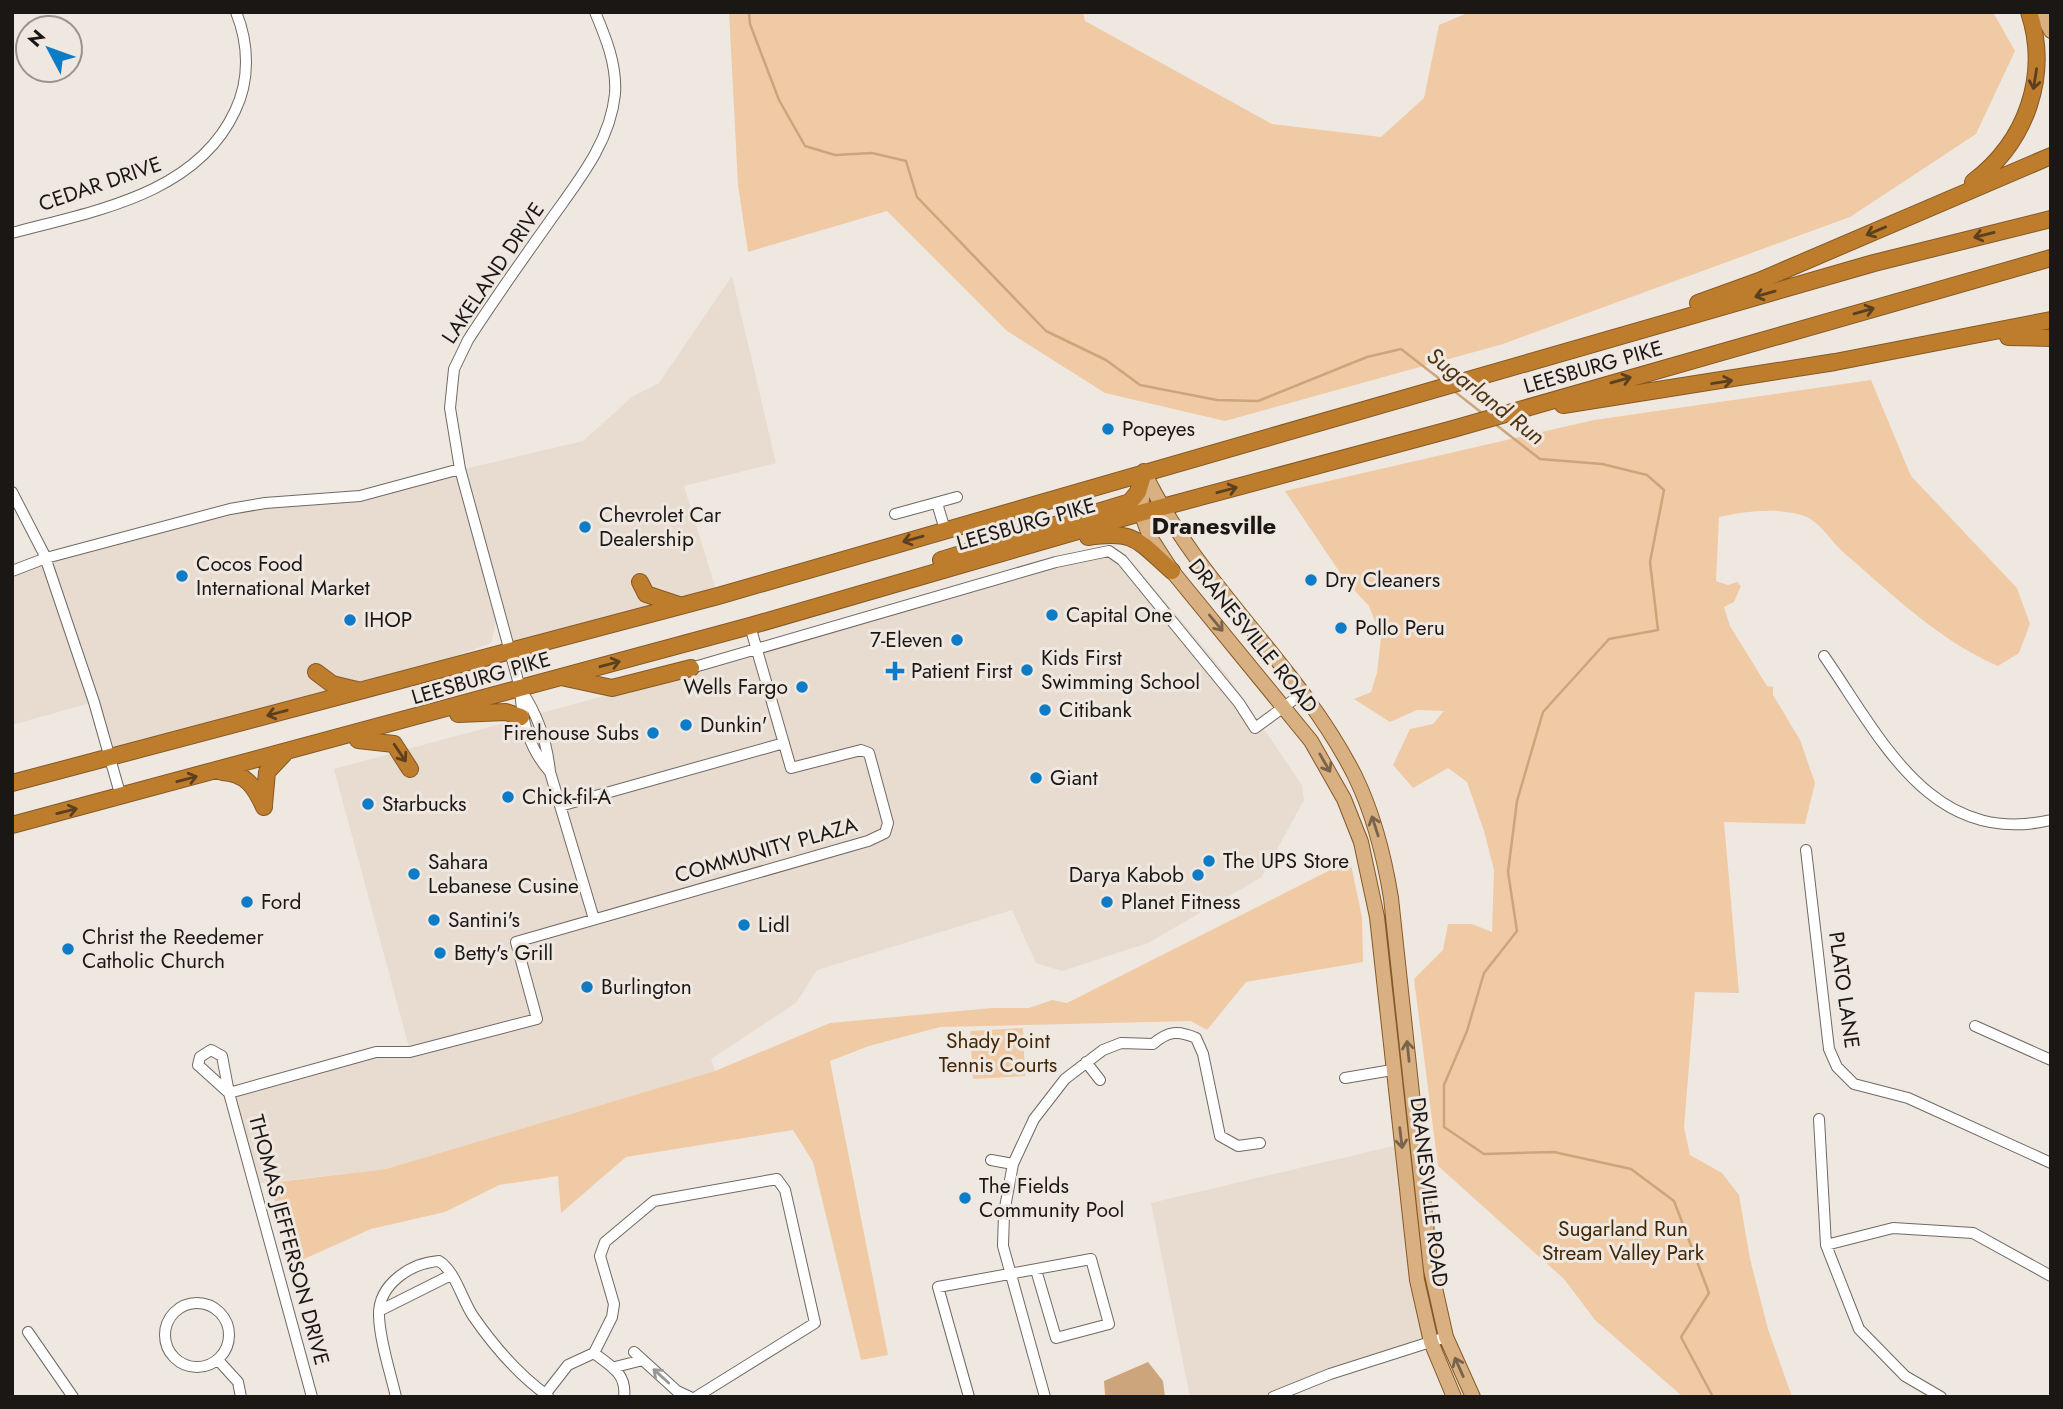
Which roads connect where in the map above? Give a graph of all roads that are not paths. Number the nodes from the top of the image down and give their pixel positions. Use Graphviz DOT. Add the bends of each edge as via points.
graph roads {
  1 [pos="236,12"];
  2 [pos="595,12"];
  3 [pos="2029,12"];
  4 [pos="2041,12"];
  5 [pos="2051,31"];
  6 [pos="2051,156"];
  7 [pos="1938,204"];
  8 [pos="2051,219"];
  9 [pos="12,233"];
  10 [pos="2051,258"];
  11 [pos="2051,320"];
  12 [pos="2051,338"];
  13 [pos="1919,347"];
  14 [pos="1526,363"];
  15 [pos="1509,413"];
  16 [pos="460,469"];
  17 [pos="1144,472"];
  18 [pos="12,492"];
  19 [pos="957,497"];
  20 [pos="937,503"];
  21 [pos="1161,508"];
  22 [pos="1141,513"];
  23 [pos="895,514"];
  24 [pos="945,530"];
  25 [pos="1033,544"];
  26 [pos="1006,552"];
  27 [pos="46,558"];
  28 [pos="1172,570"];
  29 [pos="12,571"];
  30 [pos="1014,574"];
  31 [pos="640,582"];
  32 [pos="849,597"];
  33 [pos="681,606"];
  34 [pos="750,626"];
  35 [pos="757,647"];
  36 [pos="509,653"];
  37 [pos="1824,656"];
  38 [pos="691,668"];
  39 [pos="561,677"];
  40 [pos="520,688"];
  41 [pos="359,691"];
  42 [pos="1303,693"];
  43 [pos="317,702"];
  44 [pos="1285,707"];
  45 [pos="425,716"];
  46 [pos="522,717"];
  47 [pos="338,739"];
  48 [pos="784,743"];
  49 [pos="285,753"];
  50 [pos="111,759"];
  51 [pos="410,769"];
  52 [pos="216,772"];
  53 [pos="550,772"];
  54 [pos="12,783"];
  55 [pos="121,797"];
  56 [pos="560,806"];
  57 [pos="2051,820"];
  58 [pos="12,825"];
  59 [pos="1806,850"];
  60 [pos="594,919"];
  61 [pos="1975,1026"];
  62 [pos="2051,1060"];
  63 [pos="1086,1062"];
  64 [pos="1392,1070"];
  65 [pos="1345,1079"];
  66 [pos="1100,1080"];
  67 [pos="229,1094"];
  68 [pos="1819,1119"];
  69 [pos="1260,1143"];
  70 [pos="991,1160"];
  71 [pos="2051,1163"];
  72 [pos="1013,1164"];
  73 [pos="1826,1245"];
  74 [pos="1037,1270"];
  75 [pos="451,1275"];
  76 [pos="1010,1275"];
  77 [pos="2051,1276"];
  78 [pos="379,1311"];
  79 [pos="28,1332"];
  80 [pos="1446,1337"];
  81 [pos="1431,1342"];
  82 [pos="634,1352"];
  83 [pos="594,1353"];
  84 [pos="218,1360"];
  85 [pos="643,1360"];
  86 [pos="615,1367"];
  87 [pos="545,1396"];
  88 [pos="1043,1396"];
  89 [pos="73,1397"];
  90 [pos="241,1397"];
  91 [pos="312,1397"];
  92 [pos="396,1397"];
  93 [pos="624,1397"];
  94 [pos="690,1397"];
  95 [pos="696,1397"];
  96 [pos="970,1397"];
  97 [pos="1273,1397"];
  98 [pos="1454,1397"];
  99 [pos="1473,1397"];
  100 [pos="1941,1397"];
  1 -- 9 [label="street, CEDAR DRIVE" via="246,50 244,86 230,121 203,158 153,189"];
  2 -- 16 [label="street, LAKELAND DRIVE" via="614,69 610,121 593,157 475,329 454,369 449,400"];
  3 -- 7 [label="highway, one-way" via="2037,65 2023,122 2007,149 1985,172"];
  4 -- 5 [label="main road"];
  6 -- 7 [label="highway"];
  7 -- 14 [label="highway, one-way" via="1759,281"];
  8 -- 14 [label="highway, LEESBURG PIKE, one-way" via="1874,263"];
  15 -- 10 [label="highway, LEESBURG PIKE, one-way"];
  11 -- 13 [label="highway"];
  12 -- 13 [label="highway" via="2020,335"];
  15 -- 13 [label="highway, one-way"];
  14 -- 17 [label="highway, LEESBURG PIKE"];
  21 -- 15 [label="highway, LEESBURG PIKE, one-way"];
  16 -- 27 [label="street" via="360,496 230,509"];
  16 -- 36 [label="street, LAKELAND DRIVE"];
  17 -- 21 [label="main road, DRANESVILLE ROAD"];
  17 -- 22 [label="main road, DRANESVILLE ROAD"];
  17 -- 24 [label="highway, LEESBURG PIKE"];
  17 -- 32 [label="highway" via="1130,502 914,569"];
  18 -- 27 [label="street"];
  19 -- 20 [label="street"];
  20 -- 23 [label="street"];
  20 -- 24 [label="street"];
  21 -- 22 [label="highway, LEESBURG PIKE"];
  21 -- 42 [label="main road, DRANESVILLE ROAD"];
  22 -- 25 [label="highway, LEESBURG PIKE"];
  22 -- 28 [label="main road, DRANESVILLE ROAD" via="1150,537"];
  24 -- 33 [label="highway, LEESBURG PIKE, one-way"];
  25 -- 26 [label="highway, LEESBURG PIKE"];
  25 -- 28 [label="highway" via="1124,534 1138,540"];
  26 -- 30 [label="street"];
  26 -- 32 [label="highway, LEESBURG PIKE"];
  27 -- 29 [label="street"];
  27 -- 50 [label="street"];
  28 -- 44 [label="main road, DRANESVILLE ROAD, one-way"];
  30 -- 35 [label="street"];
  30 -- 44 [label="street" via="1109,551 1122,560 1239,702 1255,728"];
  31 -- 33 [label="highway" via="646,594"];
  32 -- 34 [label="highway, LEESBURG PIKE"];
  33 -- 36 [label="highway, LEESBURG PIKE"];
  34 -- 35 [label="street, COMMUNITY PLAZA"];
  39 -- 34 [label="highway, LEESBURG PIKE, one-way"];
  35 -- 38 [label="street"];
  35 -- 48 [label="street, COMMUNITY PLAZA"];
  36 -- 40 [label="street, LAKELAND DRIVE"];
  36 -- 41 [label="highway, LEESBURG PIKE"];
  37 -- 57 [label="street" via="1903,769 1931,797 1954,811 1988,822"];
  38 -- 39 [label="highway" via="612,688"];
  39 -- 40 [label="highway, LEESBURG PIKE"];
  40 -- 45 [label="highway, LEESBURG PIKE"];
  40 -- 46 [label="street"];
  40 -- 53 [label="street" via="536,712"];
  41 -- 43 [label="highway, LEESBURG PIKE"];
  41 -- 43 [label="highway" via="332,684 316,672"];
  42 -- 44 [label="street"];
  80 -- 42 [label="main road, DRANESVILLE ROAD, one-way" via="1431,1270 1399,964 1381,845 1356,778"];
  43 -- 50 [label="highway, LEESBURG PIKE, one-way"];
  44 -- 64 [label="main road, DRANESVILLE ROAD, one-way" via="1322,758 1361,842 1377,917"];
  45 -- 46 [label="highway" via="486,711"];
  45 -- 47 [label="highway, LEESBURG PIKE"];
  46 -- 53 [label="street" via="535,755"];
  47 -- 49 [label="highway, LEESBURG PIKE"];
  47 -- 51 [label="highway, one-way" via="390,742"];
  48 -- 56 [label="street"];
  48 -- 60 [label="street, COMMUNITY PLAZA" via="791,768 861,750 869,753 888,823 885,833"];
  49 -- 52 [label="highway, LEESBURG PIKE"];
  49 -- 52 [label="highway" via="267,772 264,807 244,778"];
  50 -- 54 [label="highway, LEESBURG PIKE"];
  50 -- 55 [label="street"];
  55 -- 52 [label="highway, LEESBURG PIKE, one-way"];
  53 -- 56 [label="street"];
  58 -- 55 [label="highway, LEESBURG PIKE, one-way"];
  56 -- 60 [label="street"];
  59 -- 71 [label="street, PLATO LANE" via="1829,1049 1837,1067 1860,1087 1908,1098"];
  60 -- 67 [label="street, COMMUNITY PLAZA" via="516,942 537,1019 425,1049 376,1052"];
  61 -- 62 [label="street"];
  63 -- 66 [label="street"];
  63 -- 69 [label="street" via="1121,1043 1153,1044 1165,1033 1182,1032 1196,1038 1220,1136 1238,1146"];
  63 -- 72 [label="street" via="1048,1099 1025,1133"];
  64 -- 65 [label="street"];
  64 -- 81 [label="main road, DRANESVILLE ROAD, one-way" via="1412,1252"];
  67 -- 91 [label="street, THOMAS JEFFERSON DRIVE"];
  68 -- 73 [label="street"];
  70 -- 72 [label="street"];
  72 -- 76 [label="street" via="1003,1230"];
  73 -- 77 [label="street" via="1893,1228 1973,1233"];
  73 -- 100 [label="street" via="1859,1329 1905,1376"];
  74 -- 74 [label="street" via="1091,1259 1108,1324 1056,1338"];
  74 -- 76 [label="street"];
  75 -- 78 [label="street"];
  75 -- 78 [label="street" via="439,1261 408,1269 397,1278"];
  75 -- 87 [label="street" via="479,1324"];
  76 -- 88 [label="street"];
  76 -- 96 [label="street" via="938,1287"];
  78 -- 92 [label="street"];
  79 -- 89 [label="street"];
  80 -- 81 [label="street"];
  99 -- 80 [label="main road, DRANESVILLE ROAD, one-way"];
  81 -- 97 [label="street"];
  81 -- 98 [label="main road, DRANESVILLE ROAD"];
  82 -- 85 [label="street"];
  83 -- 86 [label="street"];
  83 -- 87 [label="street" via="568,1364"];
  83 -- 95 [label="street" via="615,1311 600,1256 605,1242 654,1201 776,1179 785,1190 815,1323"];
  84 -- 84 [label="street" via="229,1342 224,1318 207,1305 194,1303 175,1312 165,1341 176,1361 203,1367"];
  84 -- 90 [label="street" via="239,1382"];
  85 -- 86 [label="street"];
  94 -- 85 [label="street, one-way"];
  86 -- 93 [label="street" via="623,1378"];
}
